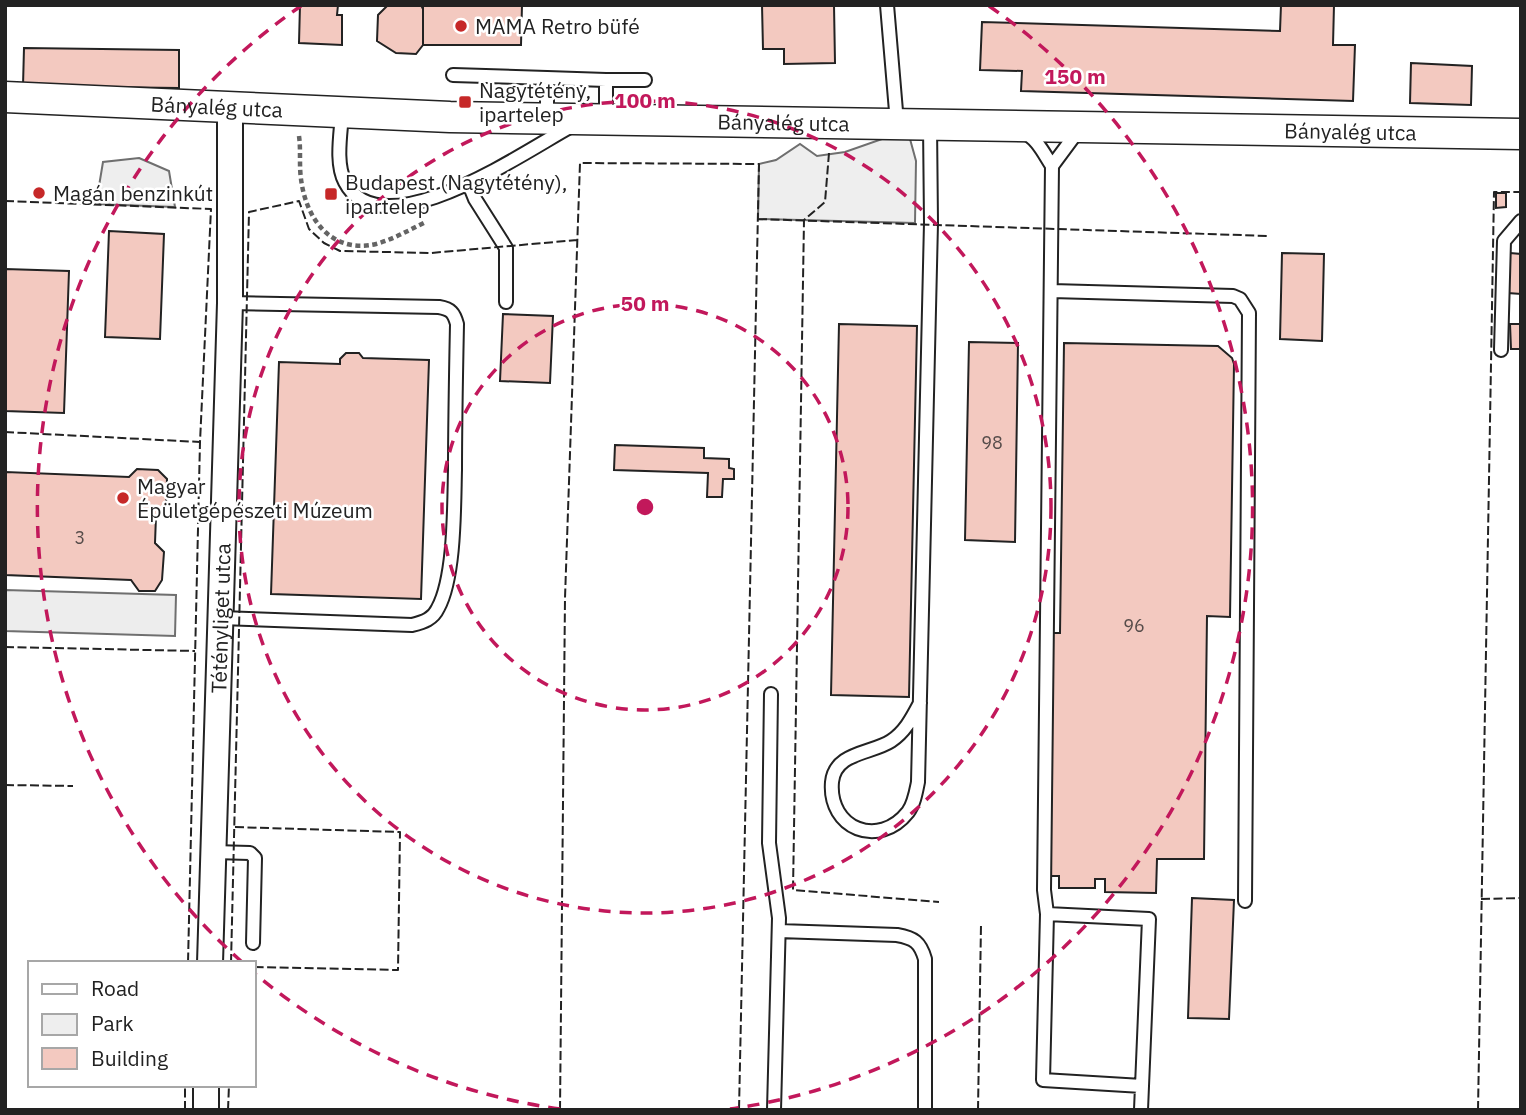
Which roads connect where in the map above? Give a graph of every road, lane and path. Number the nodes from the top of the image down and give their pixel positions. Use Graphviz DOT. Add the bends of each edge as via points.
graph roads {
  1 [pos="887,5"];
  2 [pos="453,75"];
  3 [pos="547,78"];
  4 [pos="606,80"];
  5 [pos="646,80"];
  6 [pos="5,97"];
  7 [pos="230,107"];
  8 [pos="342,113"];
  9 [pos="547,118"];
  10 [pos="595,119"];
  11 [pos="897,123"];
  12 [pos="930,124"];
  13 [pos="1009,125"];
  14 [pos="1093,127"];
  15 [pos="294,128"];
  16 [pos="1521,134"];
  17 [pos="1052,166"];
  18 [pos="469,184"];
  19 [pos="434,218"];
  20 [pos="1521,221"];
  21 [pos="1052,291"];
  22 [pos="506,302"];
  23 [pos="230,303"];
  24 [pos="1501,350"];
  25 [pos="221,618"];
  26 [pos="771,694"];
  27 [pos="920,703"];
  28 [pos="214,852"];
  29 [pos="1245,901"];
  30 [pos="1047,915"];
  31 [pos="779,930"];
  32 [pos="253,943"];
  33 [pos="210,961"];
  34 [pos="1142,1086"];
  35 [pos="206,1087"];
  36 [pos="206,1110"];
  37 [pos="774,1110"];
  38 [pos="925,1110"];
  39 [pos="1141,1110"];
  1 -- 11 [label="lane"];
  2 -- 3 [label="lane"];
  3 -- 4 [label="lane"];
  3 -- 9 [label="lane"];
  4 -- 5 [label="lane"];
  4 -- 10 [label="lane"];
  6 -- 7 [label="street, Bányalég utca"];
  7 -- 8 [label="street, Bányalég utca"];
  7 -- 23 [label="street, Tétényliget utca"];
  8 -- 9 [label="street, Bányalég utca"];
  8 -- 18 [label="lane" via="345,182 366,201 395,206 427,201"];
  9 -- 10 [label="street, Bányalég utca"];
  10 -- 11 [label="street, Bányalég utca"];
  10 -- 18 [label="lane"];
  11 -- 12 [label="street, Bányalég utca"];
  12 -- 13 [label="street, Bányalég utca"];
  12 -- 27 [label="lane" via="932,223"];
  13 -- 14 [label="street, Bányalég utca"];
  13 -- 17 [label="lane" via="1029,135"];
  14 -- 16 [label="street, Bányalég utca"];
  14 -- 17 [label="lane" via="1075,135"];
  15 -- 19 [label="path" via="306,204 321,230 354,244 372,245"];
  17 -- 21 [label="lane"];
  18 -- 22 [label="lane" via="506,248"];
  20 -- 24 [label="lane" via="1504,241"];
  21 -- 29 [label="lane" via="1233,296 1249,313"];
  21 -- 30 [label="lane"];
  23 -- 25 [label="street, Tétényliget utca"];
  23 -- 25 [label="lane" via="439,307 455,314 453,519 439,607 424,622"];
  25 -- 28 [label="street, Tétényliget utca"];
  26 -- 31 [label="lane" via="769,843"];
  27 -- 27 [label="lane" via="914,802 895,824 867,831 853,828 836,806 832,779 837,768 848,758 889,743 902,733"];
  28 -- 32 [label="lane" via="250,853 255,858"];
  28 -- 33 [label="street, Tétényliget utca"];
  30 -- 34 [label="lane" via="1043,1080"];
  30 -- 34 [label="lane" via="1149,919"];
  31 -- 37 [label="lane"];
  31 -- 38 [label="lane" via="897,935 921,945 925,959"];
  34 -- 39 [label="lane"];
  35 -- 36 [label="street"];
}
